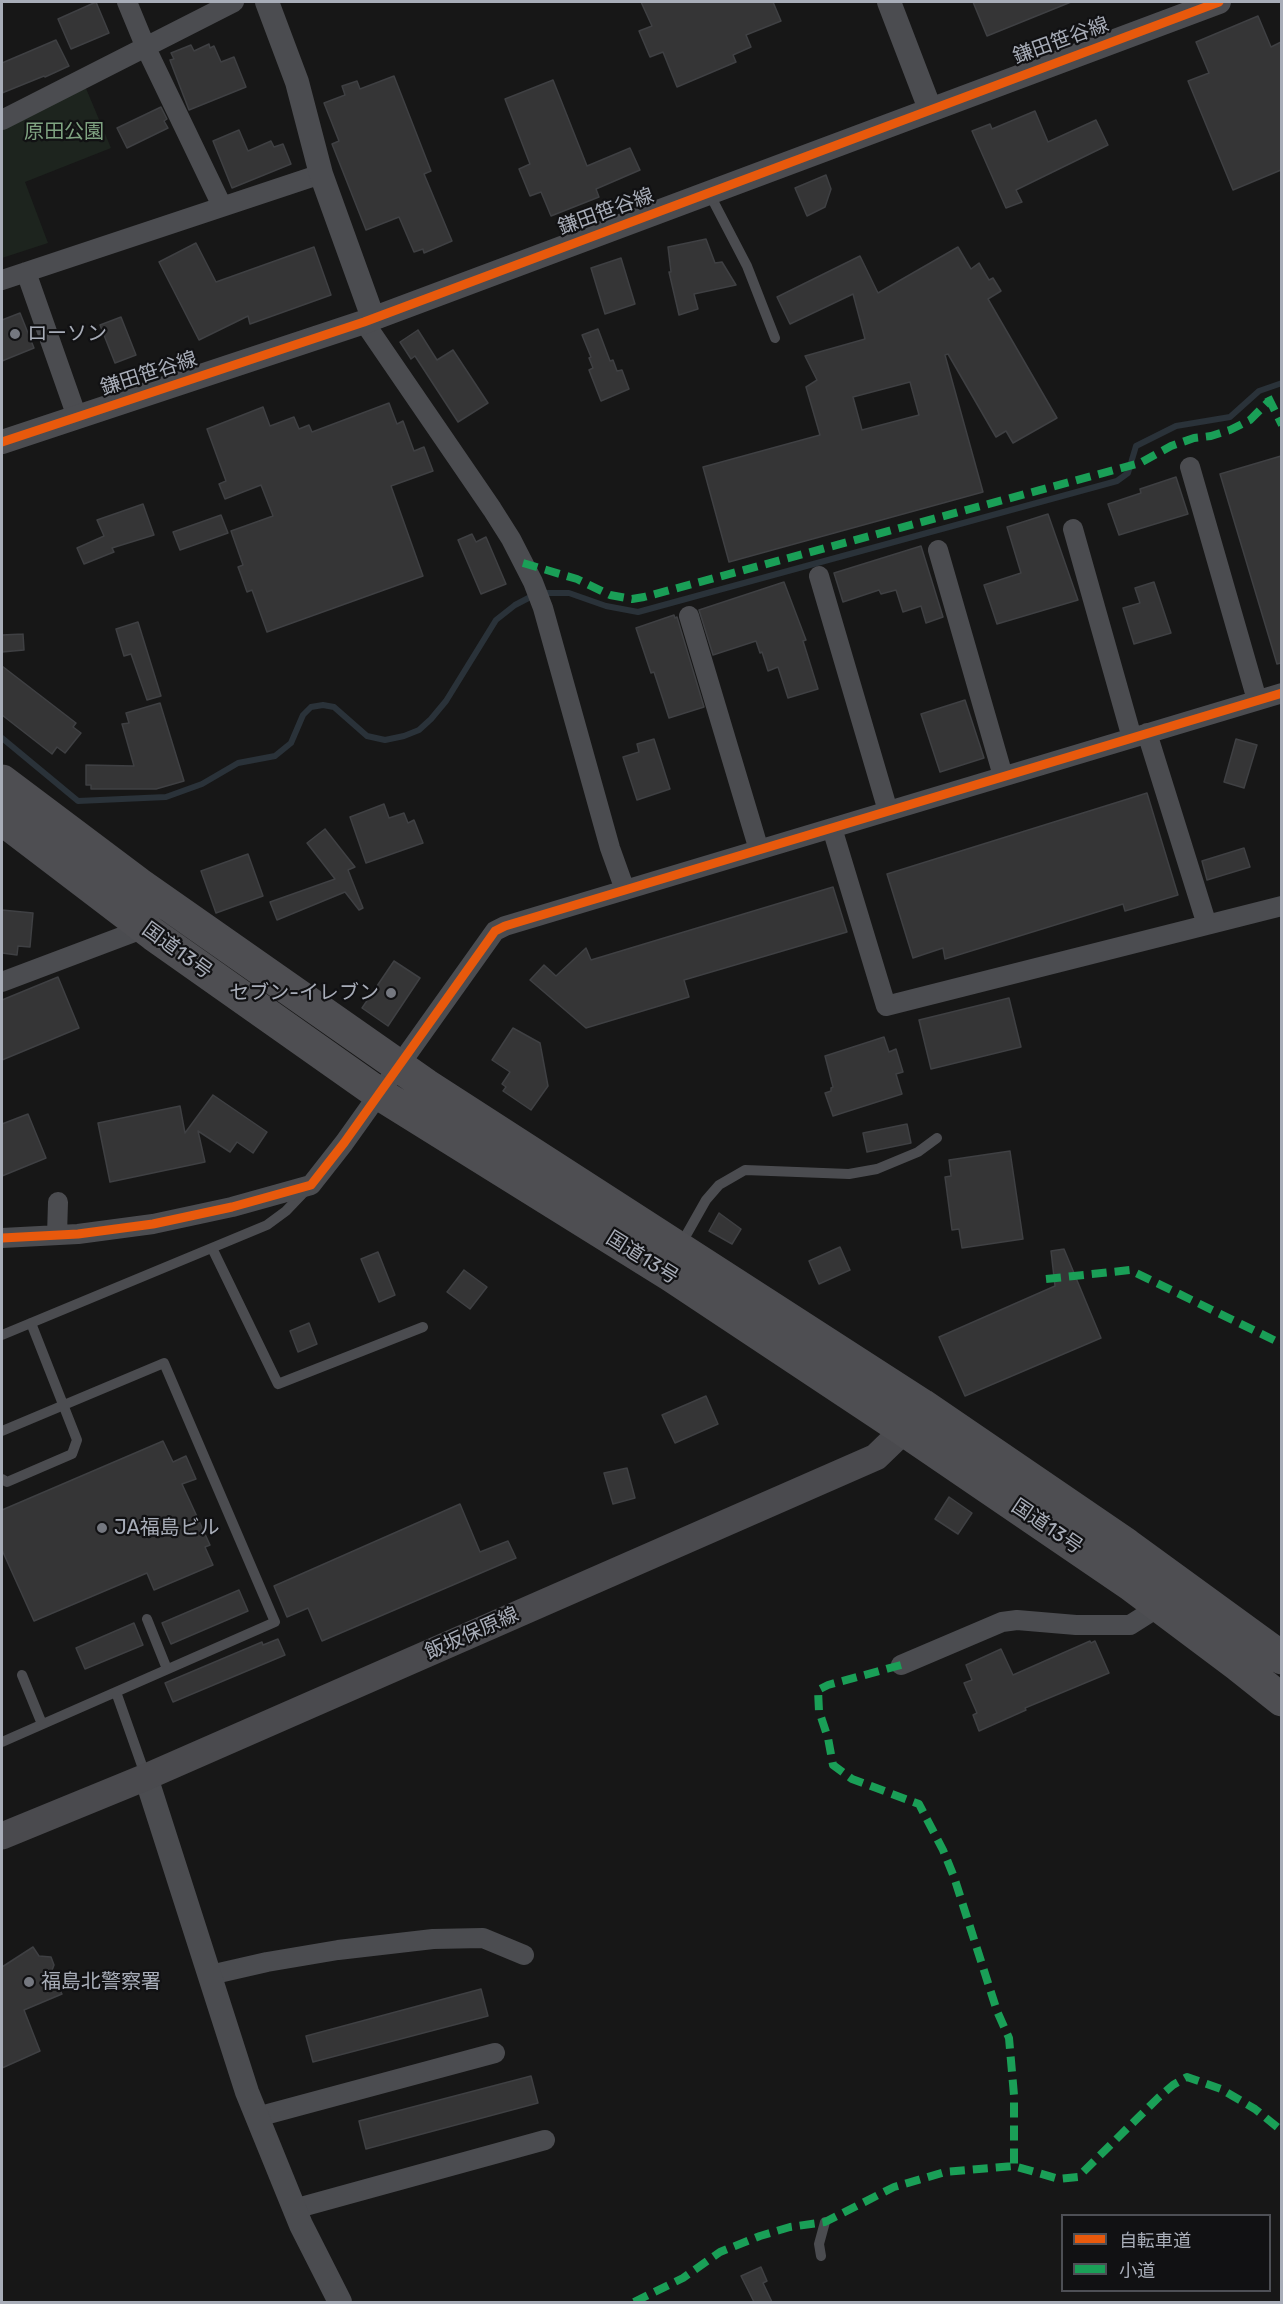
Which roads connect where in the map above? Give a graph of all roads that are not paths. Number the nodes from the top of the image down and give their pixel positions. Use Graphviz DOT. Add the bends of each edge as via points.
graph roads {
  1 [pos="127,2"];
  2 [pos="234,2"];
  3 [pos="267,2"];
  4 [pos="890,2"];
  5 [pos="1219,2"];
  6 [pos="146,48"];
  7 [pos="930,110"];
  8 [pos="2,120"];
  9 [pos="321,174"];
  10 [pos="709,192"];
  11 [pos="222,206"];
  12 [pos="27,272"];
  13 [pos="2,280"];
  14 [pos="368,320"];
  15 [pos="775,338"];
  16 [pos="77,417"];
  17 [pos="2,442"];
  18 [pos="1190,467"];
  19 [pos="1073,529"];
  20 [pos="938,550"];
  21 [pos="819,576"];
  22 [pos="689,616"];
  23 [pos="1281,693"];
  24 [pos="1257,700"];
  25 [pos="1139,735"];
  26 [pos="1003,776"];
  27 [pos="2,780"];
  28 [pos="888,811"];
  29 [pos="2,819"];
  30 [pos="832,828"];
  31 [pos="759,850"];
  32 [pos="624,890"];
  33 [pos="1281,906"];
  34 [pos="1207,925"];
  35 [pos="145,928"];
  36 [pos="2,982"];
  37 [pos="400,1067"];
  38 [pos="378,1093"];
  39 [pos="937,1138"];
  40 [pos="310,1185"];
  41 [pos="58,1202"];
  42 [pos="57,1235"];
  43 [pos="2,1238"];
  44 [pos="212,1248"];
  45 [pos="679,1248"];
  46 [pos="31,1323"];
  47 [pos="423,1326"];
  48 [pos="2,1335"];
  49 [pos="63,1405"];
  50 [pos="913,1417"];
  51 [pos="2,1431"];
  52 [pos="2,1479"];
  53 [pos="1160,1606"];
  54 [pos="147,1619"];
  55 [pos="1279,1655"];
  56 [pos="902,1665"];
  57 [pos="167,1669"];
  58 [pos="22,1675"];
  59 [pos="116,1692"];
  60 [pos="1281,1700"];
  61 [pos="42,1724"];
  62 [pos="2,1742"];
  63 [pos="146,1777"];
  64 [pos="2,1836"];
  65 [pos="524,1955"];
  66 [pos="210,1975"];
  67 [pos="495,2053"];
  68 [pos="257,2117"];
  69 [pos="545,2140"];
  70 [pos="294,2209"];
  71 [pos="825,2222"];
  72 [pos="821,2256"];
  73 [pos="340,2302"];
  1 -- 6 [label="street"];
  2 -- 6 [label="street"];
  3 -- 9 [label="street" via="297,82"];
  4 -- 7 [label="street"];
  5 -- 7 [label="street, 鎌田笹谷線"];
  6 -- 8 [label="street"];
  6 -- 11 [label="street"];
  7 -- 10 [label="street, 鎌田笹谷線"];
  9 -- 11 [label="street"];
  9 -- 14 [label="street"];
  10 -- 14 [label="street, 鎌田笹谷線"];
  10 -- 15 [label="lane" via="747,266"];
  11 -- 12 [label="street"];
  12 -- 13 [label="street"];
  12 -- 16 [label="street"];
  14 -- 16 [label="street, 鎌田笹谷線"];
  14 -- 32 [label="street" via="511,539 533,582"];
  16 -- 17 [label="street, 鎌田笹谷線"];
  18 -- 24 [label="street"];
  19 -- 25 [label="street"];
  20 -- 26 [label="street"];
  21 -- 28 [label="street"];
  22 -- 31 [label="street"];
  23 -- 24 [label="street"];
  24 -- 25 [label="street"];
  25 -- 26 [label="street"];
  25 -- 34 [label="street"];
  26 -- 28 [label="street"];
  27 -- 37 [label="highway, 国道13号" via="139,884"];
  28 -- 30 [label="street"];
  29 -- 35 [label="highway, 国道13号"];
  30 -- 31 [label="street"];
  30 -- 34 [label="street" via="886,1006"];
  31 -- 32 [label="street"];
  32 -- 37 [label="street" via="495,931"];
  33 -- 34 [label="street"];
  35 -- 36 [label="street"];
  35 -- 38 [label="highway, 国道13号"];
  37 -- 38 [label="street"];
  37 -- 45 [label="highway, 国道13号"];
  38 -- 40 [label="street"];
  38 -- 50 [label="highway, 国道13号" via="672,1276"];
  39 -- 45 [label="lane" via="918,1152 877,1169 849,1174 745,1170 719,1185 706,1200"];
  40 -- 42 [label="street" via="153,1224"];
  40 -- 44 [label="lane" via="267,1225"];
  41 -- 42 [label="street"];
  42 -- 43 [label="street"];
  44 -- 46 [label="lane"];
  44 -- 47 [label="lane" via="278,1384"];
  45 -- 50 [label="highway, 国道13号"];
  46 -- 48 [label="lane"];
  46 -- 49 [label="lane"];
  49 -- 51 [label="lane"];
  49 -- 52 [label="lane" via="77,1440 72,1454 7,1482"];
  49 -- 57 [label="lane" via="164,1363 275,1622"];
  50 -- 53 [label="highway, 国道13号"];
  50 -- 55 [label="highway, 国道13号" via="1127,1545"];
  50 -- 63 [label="main road, 飯坂保原線" via="876,1457"];
  53 -- 56 [label="street" via="1130,1625 1002,1622"];
  53 -- 60 [label="highway, 国道13号"];
  54 -- 57 [label="lane"];
  57 -- 59 [label="lane"];
  58 -- 61 [label="lane"];
  59 -- 61 [label="lane"];
  59 -- 63 [label="lane"];
  61 -- 62 [label="lane"];
  63 -- 64 [label="main road, 飯坂保原線"];
  63 -- 66 [label="street"];
  65 -- 66 [label="street" via="483,1938 433,1939 338,1950"];
  66 -- 68 [label="street"];
  67 -- 68 [label="street"];
  68 -- 70 [label="street"];
  69 -- 70 [label="street"];
  70 -- 73 [label="street"];
  71 -- 72 [label="lane" via="819,2244"];
}
